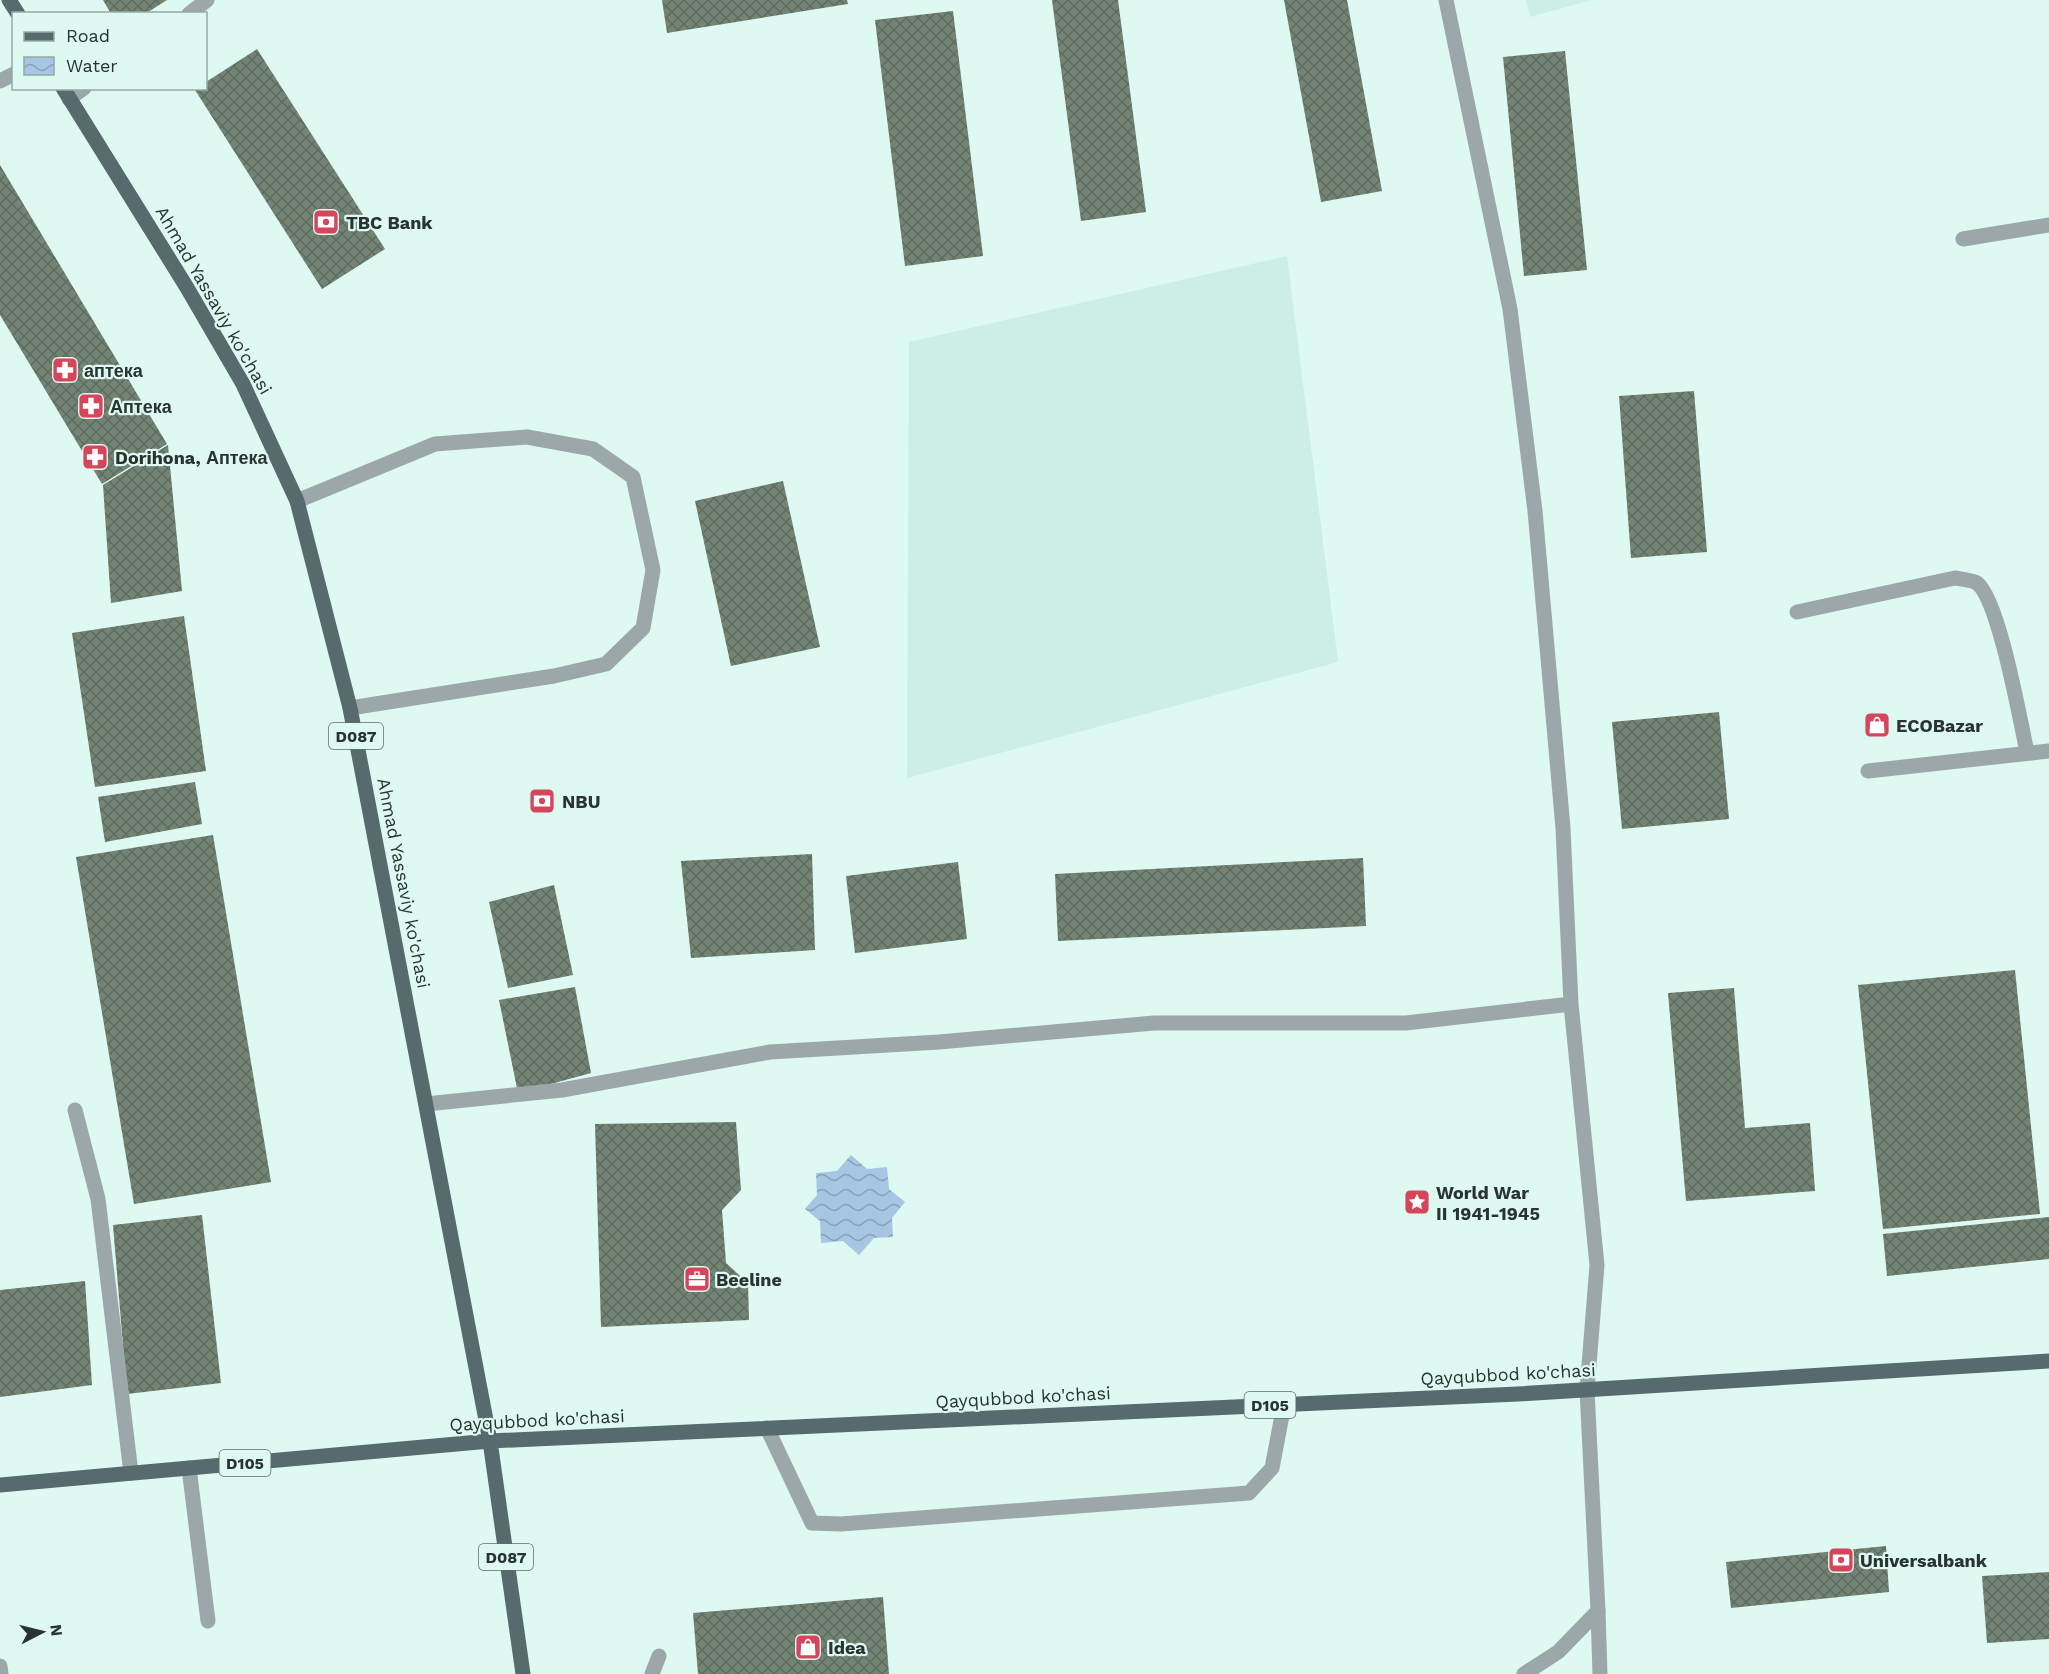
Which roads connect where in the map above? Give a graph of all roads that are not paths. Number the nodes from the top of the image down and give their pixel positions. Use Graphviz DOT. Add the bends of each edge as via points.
graph roads {
  1 [pos="207,0"];
  2 [pos="1446,0"];
  3 [pos="192,12"];
  4 [pos="66,94"];
  5 [pos="2049,225"];
  6 [pos="1963,239"];
  7 [pos="297,501"];
  8 [pos="1797,612"];
  9 [pos="350,708"];
  10 [pos="2049,751"];
  11 [pos="2027,752"];
  12 [pos="1868,771"];
  13 [pos="1571,1004"];
  14 [pos="426,1104"];
  15 [pos="75,1110"];
  16 [pos="2049,1361"];
  17 [pos="1587,1390"];
  18 [pos="1284,1405"];
  19 [pos="767,1428"];
  20 [pos="490,1441"];
  21 [pos="189,1468"];
  22 [pos="131,1473"];
  23 [pos="0,1485"];
  24 [pos="1598,1611"];
  25 [pos="208,1621"];
  26 [pos="659,1656"];
  27 [pos="0,1666"];
  28 [pos="1,1674"];
  29 [pos="523,1674"];
  30 [pos="652,1674"];
  31 [pos="1524,1674"];
  32 [pos="1600,1674"];
  1 -- 3 [label="street"];
  2 -- 13 [label="street" via="1513,331 1535,511 1562,816"];
  4 -- 7 [label="main road, Ahmad Yassaviy ko'chasi / D087" via="243,384"];
  5 -- 6 [label="street"];
  7 -- 9 [label="main road, Ahmad Yassaviy ko'chasi / D087"];
  7 -- 9 [label="street" via="435,444 527,437 593,448 633,477 653,570 642,628 606,664 554,676"];
  8 -- 11 [label="street" via="1954,578 1976,583 1989,599"];
  9 -- 14 [label="main road, Ahmad Yassaviy ko'chasi / D087"];
  10 -- 11 [label="street"];
  11 -- 12 [label="street"];
  13 -- 14 [label="street" via="1406,1023 1154,1023 770,1052 562,1090"];
  13 -- 17 [label="street" via="1597,1265"];
  14 -- 20 [label="main road, Ahmad Yassaviy ko'chasi / D087"];
  15 -- 22 [label="street" via="98,1199"];
  16 -- 17 [label="main road, Qayqubbod ko'chasi / D105"];
  17 -- 18 [label="main road, Qayqubbod ko'chasi / D105"];
  17 -- 24 [label="street"];
  18 -- 19 [label="main road, Qayqubbod ko'chasi / D105"];
  18 -- 19 [label="street" via="1272,1468 1249,1493 841,1524 812,1523"];
  19 -- 20 [label="main road, Qayqubbod ko'chasi / D105"];
  20 -- 21 [label="main road, Qayqubbod ko'chasi / D105"];
  20 -- 29 [label="main road, Ahmad Yassaviy ko'chasi / D087"];
  21 -- 22 [label="main road, Qayqubbod ko'chasi / D105"];
  21 -- 25 [label="street"];
  22 -- 23 [label="main road, Qayqubbod ko'chasi / D105"];
  24 -- 31 [label="street" via="1558,1652"];
  24 -- 32 [label="street"];
  26 -- 30 [label="street"];
  27 -- 28 [label="street"];
}
